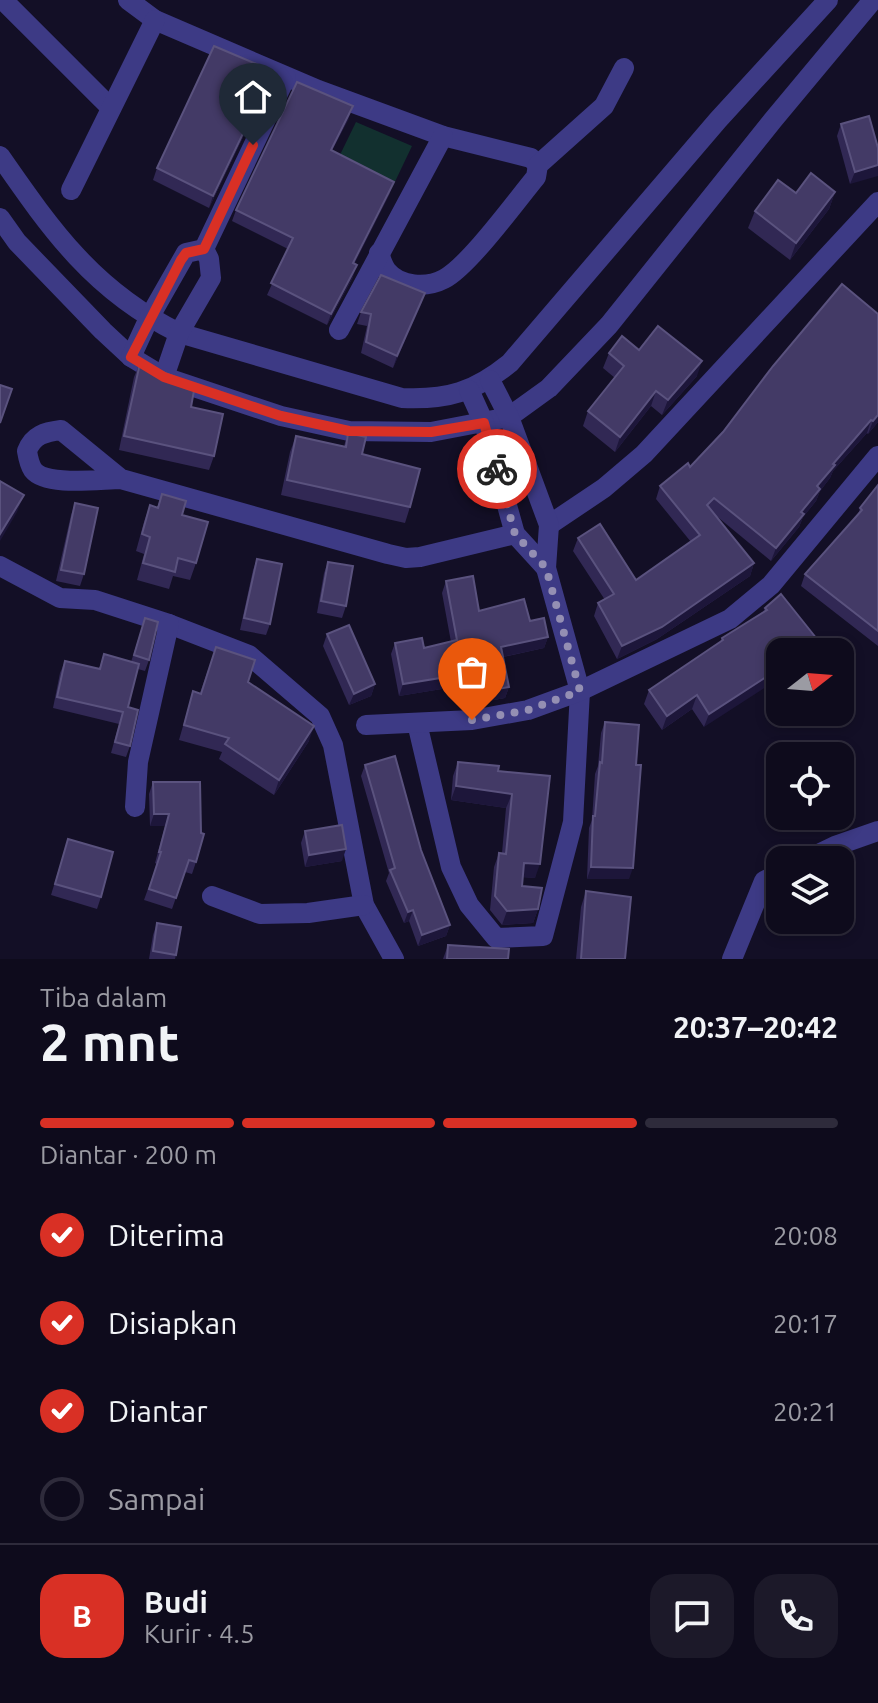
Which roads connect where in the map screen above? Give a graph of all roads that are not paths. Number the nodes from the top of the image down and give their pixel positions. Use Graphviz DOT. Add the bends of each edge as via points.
graph roads {
  1 [pos="3,0"];
  2 [pos="128,0"];
  3 [pos="828,0"];
  4 [pos="873,0"];
  5 [pos="155,20"];
  6 [pos="624,68"];
  7 [pos="286,77"];
  8 [pos="111,108"];
  9 [pos="443,136"];
  10 [pos="0,156"];
  11 [pos="538,165"];
  12 [pos="71,190"];
  13 [pos="878,202"];
  14 [pos="0,218"];
  15 [pos="204,249"];
  16 [pos="379,253"];
  17 [pos="149,318"];
  18 [pos="339,330"];
  19 [pos="179,333"];
  20 [pos="131,357"];
  21 [pos="164,377"];
  22 [pos="490,380"];
  23 [pos="469,390"];
  24 [pos="509,417"];
  25 [pos="484,423"];
  26 [pos="878,456"];
  27 [pos="121,479"];
  28 [pos="549,525"];
  29 [pos="515,534"];
  30 [pos="0,566"];
  31 [pos="546,568"];
  32 [pos="169,624"];
  33 [pos="580,691"];
  34 [pos="417,723"];
  35 [pos="366,725"];
  36 [pos="135,807"];
  37 [pos="878,831"];
  38 [pos="835,846"];
  39 [pos="766,880"];
  40 [pos="212,896"];
  41 [pos="364,905"];
  42 [pos="394,959"];
  43 [pos="732,959"];
  1 -- 8 [label="street"];
  2 -- 5 [label="street"];
  3 -- 22 [label="street" via="718,120 529,343"];
  4 -- 24 [label="street" via="609,325 549,388"];
  5 -- 7 [label="street"];
  5 -- 8 [label="street"];
  6 -- 11 [label="street" via="604,106"];
  7 -- 9 [label="street"];
  7 -- 15 [label="street"];
  8 -- 12 [label="street"];
  9 -- 11 [label="street" via="531,158"];
  9 -- 16 [label="street"];
  10 -- 17 [label="street" via="49,227 95,277"];
  11 -- 16 [label="street" via="536,177 445,278 426,285 402,282 386,270"];
  13 -- 28 [label="street" via="644,454"];
  14 -- 20 [label="street" via="17,242"];
  15 -- 17 [label="street" via="186,253"];
  15 -- 19 [label="street" via="211,278"];
  16 -- 18 [label="street"];
  17 -- 19 [label="street"];
  17 -- 20 [label="street"];
  19 -- 21 [label="street"];
  19 -- 23 [label="street" via="402,398 430,399"];
  20 -- 21 [label="street"];
  21 -- 25 [label="street" via="281,416 349,431 431,432"];
  22 -- 23 [label="street"];
  22 -- 24 [label="street"];
  23 -- 25 [label="street"];
  24 -- 25 [label="street"];
  24 -- 28 [label="street"];
  25 -- 29 [label="street"];
  26 -- 33 [label="street" via="757,599 730,619"];
  27 -- 29 [label="street" via="406,558"];
  28 -- 31 [label="street"];
  29 -- 31 [label="street"];
  30 -- 32 [label="street" via="60,598 95,600"];
  31 -- 33 [label="street"];
  32 -- 36 [label="street" via="138,762"];
  32 -- 41 [label="street" via="249,655 320,716 333,745"];
  33 -- 34 [label="street" via="528,710"];
  33 -- 34 [label="street" via="573,822 543,936 496,938 469,905 451,867"];
  34 -- 35 [label="street"];
  37 -- 38 [label="street"];
  39 -- 43 [label="street"];
  40 -- 41 [label="street" via="260,914"];
  41 -- 42 [label="street"];
}
